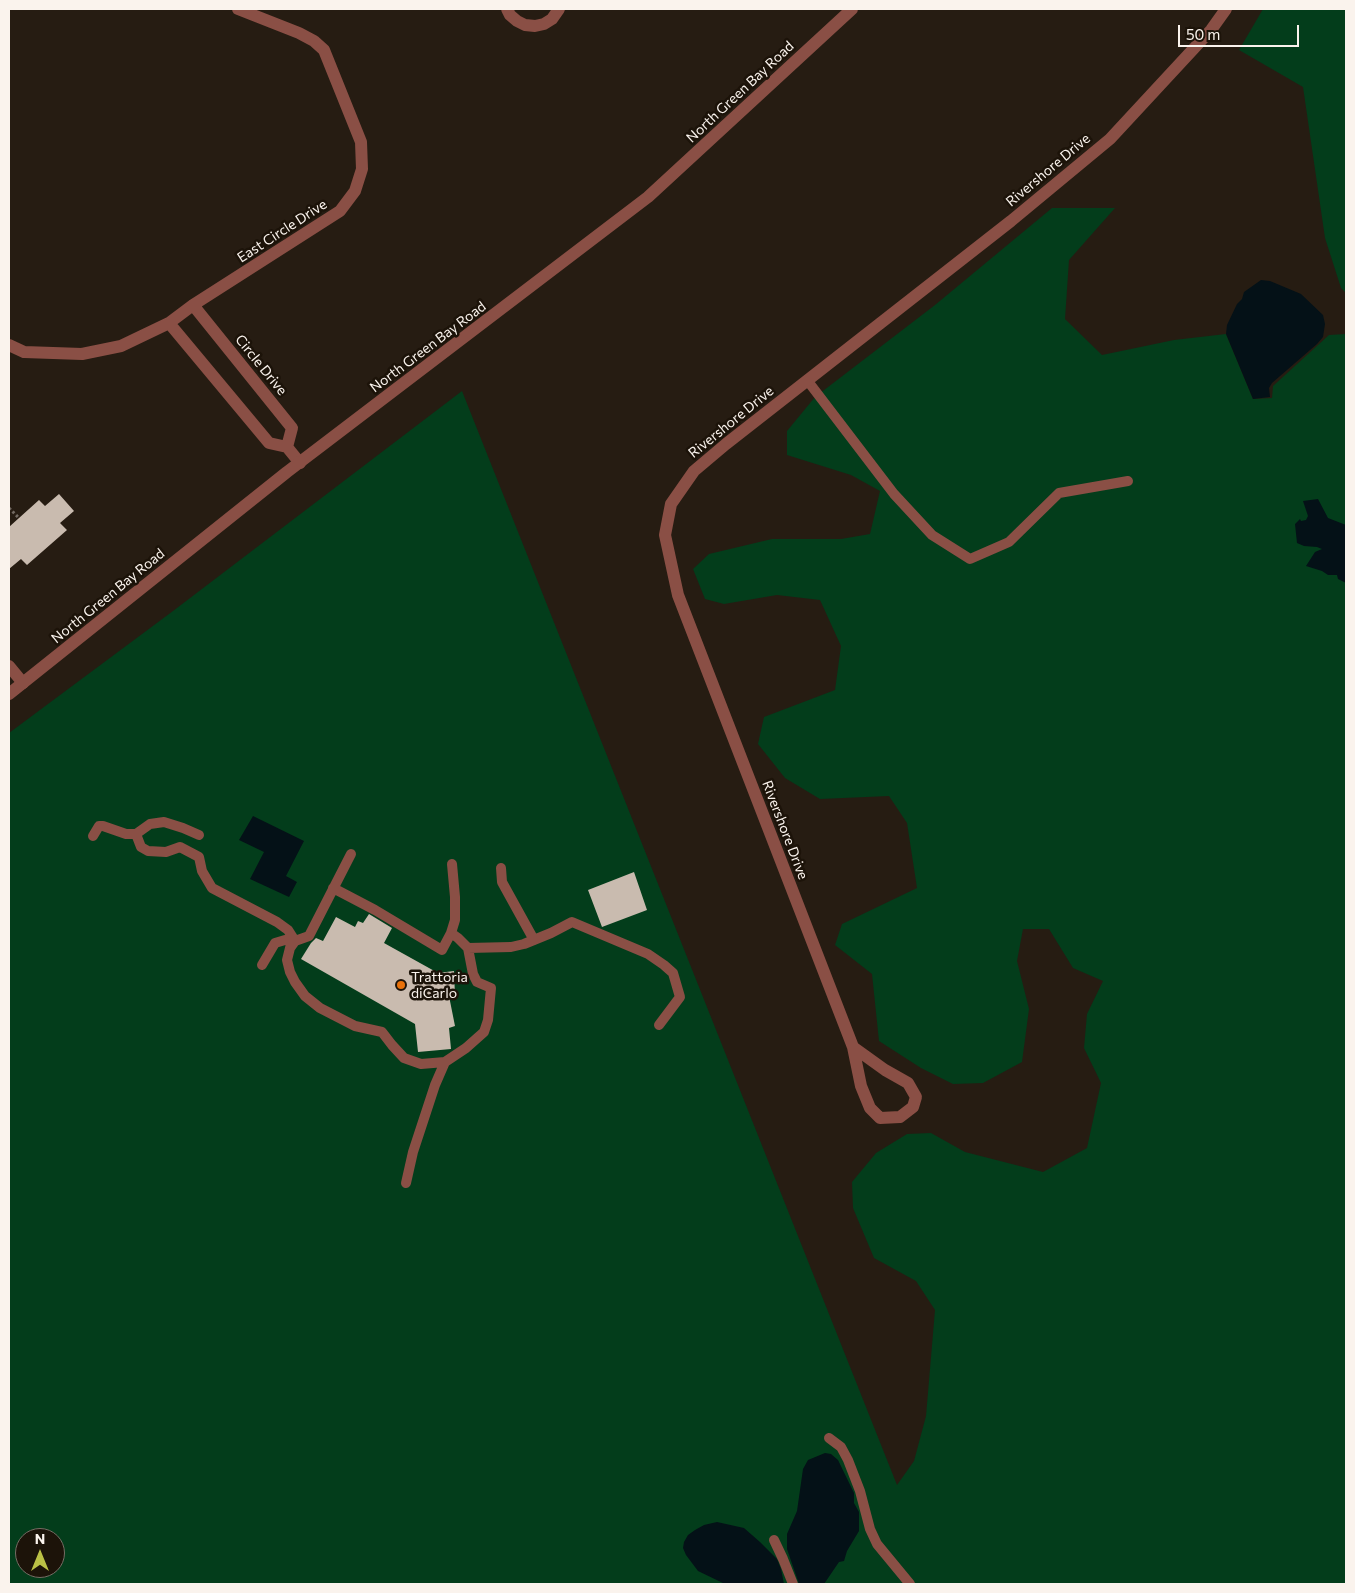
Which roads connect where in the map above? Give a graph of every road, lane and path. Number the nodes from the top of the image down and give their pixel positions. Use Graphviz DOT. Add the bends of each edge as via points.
graph roads {
  1 [pos="238,9"];
  2 [pos="507,9"];
  3 [pos="559,9"];
  4 [pos="852,9"];
  5 [pos="1226,9"];
  6 [pos="194,305"];
  7 [pos="169,323"];
  8 [pos="9,345"];
  9 [pos="808,380"];
  10 [pos="287,447"];
  11 [pos="300,463"];
  12 [pos="1128,481"];
  13 [pos="9,508"];
  14 [pos="19,518"];
  15 [pos="9,666"];
  16 [pos="23,683"];
  17 [pos="9,694"];
  18 [pos="136,834"];
  19 [pos="199,835"];
  20 [pos="93,836"];
  21 [pos="351,854"];
  22 [pos="452,864"];
  23 [pos="501,868"];
  24 [pos="333,888"];
  25 [pos="451,933"];
  26 [pos="534,940"];
  27 [pos="295,941"];
  28 [pos="468,948"];
  29 [pos="262,965"];
  30 [pos="659,1025"];
  31 [pos="853,1047"];
  32 [pos="444,1062"];
  33 [pos="406,1183"];
  34 [pos="829,1438"];
  35 [pos="774,1540"];
  36 [pos="793,1584"];
  37 [pos="910,1584"];
  1 -- 6 [label="street, East Circle Drive" via="299,33 324,50 361,142 362,169 355,191 340,211"];
  2 -- 3 [label="street" via="517,21 534,26 552,19"];
  4 -- 11 [label="street, North Green Bay Road" via="648,197"];
  5 -- 9 [label="street, Rivershore Drive" via="1211,30 1110,139"];
  6 -- 7 [label="street, East Circle Drive"];
  6 -- 10 [label="street, Circle Drive" via="292,428"];
  7 -- 8 [label="street, East Circle Drive" via="121,346 82,354 24,352"];
  7 -- 10 [label="street" via="269,442"];
  9 -- 12 [label="lane" via="900,501 932,535 970,559 1008,542 1059,493"];
  9 -- 31 [label="street, Rivershore Drive" via="694,471 672,504 665,535 678,595"];
  10 -- 11 [label="street"];
  11 -- 16 [label="street, North Green Bay Road"];
  13 -- 14 [label="path"];
  15 -- 16 [label="street"];
  16 -- 17 [label="street, North Green Bay Road"];
  18 -- 19 [label="lane" via="150,824 164,822"];
  18 -- 20 [label="lane" via="100,826"];
  18 -- 27 [label="lane" via="142,847 148,851 166,852 180,847 199,857 202,872 212,888 278,922"];
  21 -- 24 [label="lane"];
  22 -- 25 [label="lane" via="456,897"];
  23 -- 26 [label="lane" via="502,882"];
  24 -- 25 [label="lane" via="442,950"];
  24 -- 27 [label="lane" via="309,936"];
  25 -- 28 [label="lane"];
  26 -- 28 [label="lane" via="511,947"];
  26 -- 30 [label="lane" via="572,922 648,954 674,973 680,997"];
  27 -- 29 [label="lane" via="276,943"];
  27 -- 32 [label="lane" via="287,960 290,972 305,996 320,1008 355,1026 382,1032 404,1058 421,1064"];
  28 -- 32 [label="lane" via="477,982 491,988 488,1020 484,1032"];
  31 -- 31 [label="street, Rivershore Drive" via="861,1086 870,1108 880,1118 900,1117 913,1107 916,1097 908,1083"];
  32 -- 33 [label="lane" via="413,1152"];
  34 -- 37 [label="lane" via="841,1447 848,1460 876,1544"];
  35 -- 36 [label="lane"];
}
